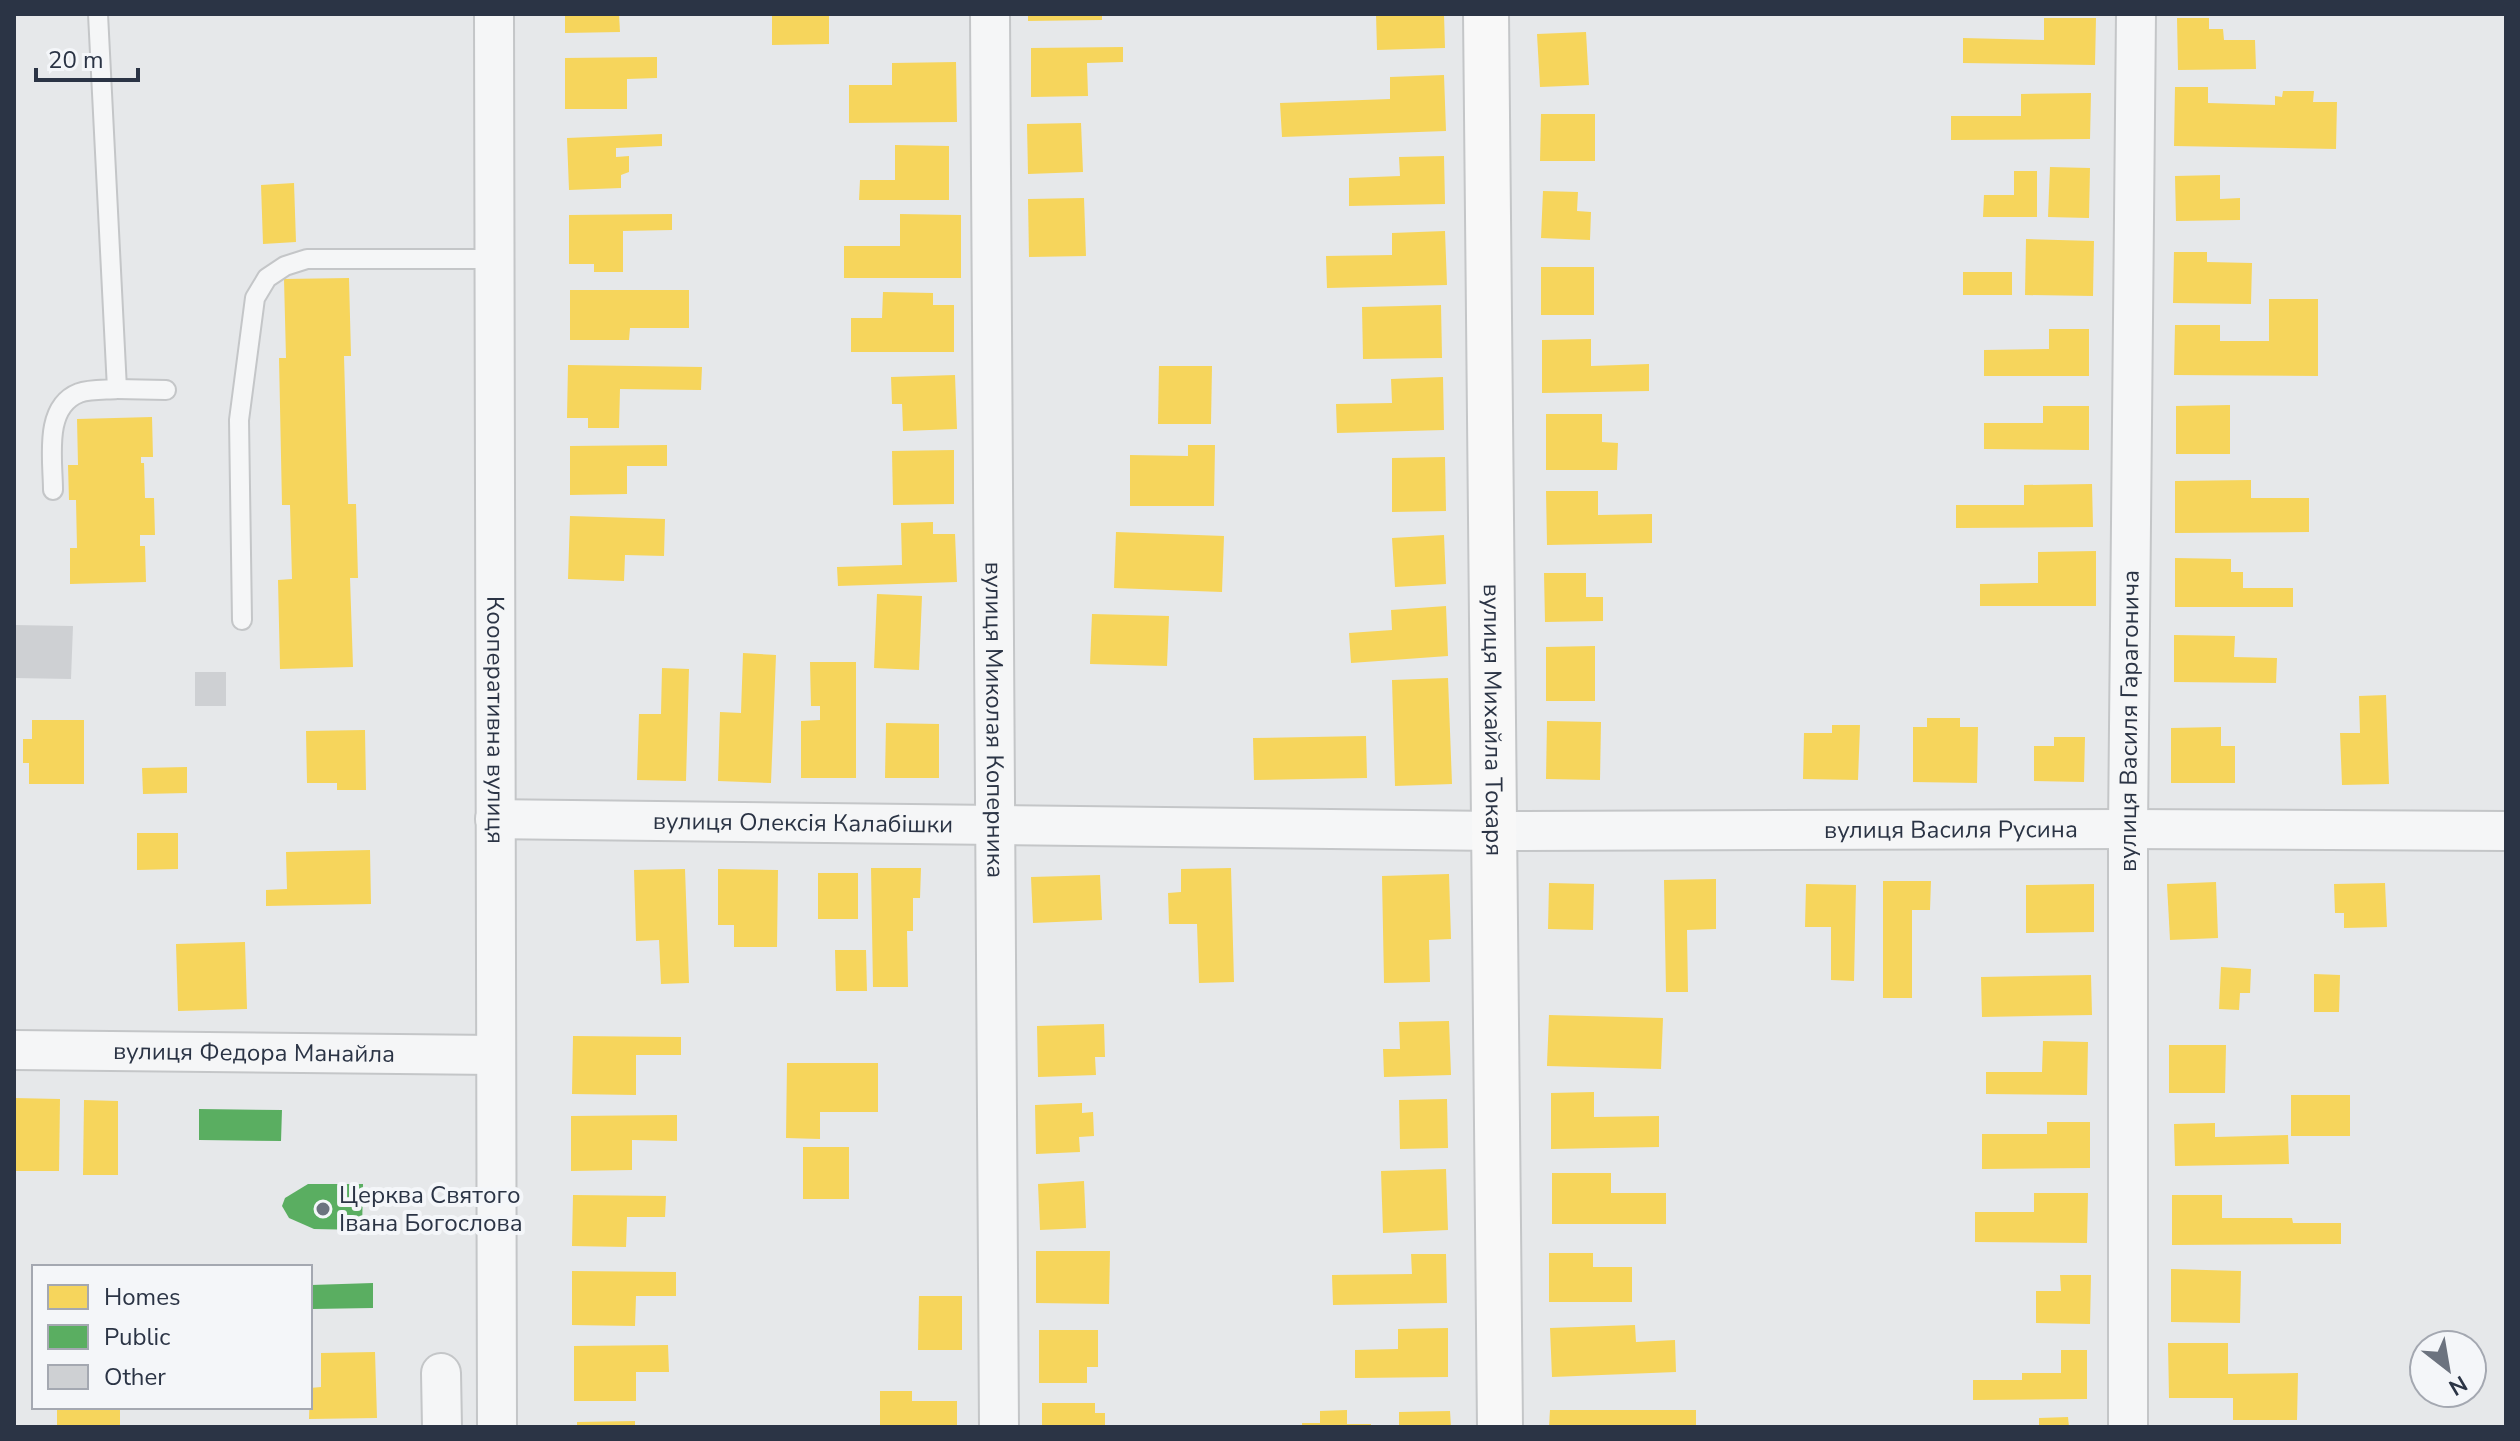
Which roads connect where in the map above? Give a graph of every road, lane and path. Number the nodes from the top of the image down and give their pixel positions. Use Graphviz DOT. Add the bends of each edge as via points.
graph roads {
  1 [pos="98,14"];
  2 [pos="494,14"];
  3 [pos="990,14"];
  4 [pos="1486,14"];
  5 [pos="2136,14"];
  6 [pos="494,259"];
  7 [pos="117,389"];
  8 [pos="166,390"];
  9 [pos="53,490"];
  10 [pos="242,620"];
  11 [pos="495,819"];
  12 [pos="995,823"];
  13 [pos="2128,829"];
  14 [pos="1494,831"];
  15 [pos="2506,831"];
  16 [pos="14,1050"];
  17 [pos="495,1055"];
  18 [pos="441,1373"];
  19 [pos="442,1427"];
  20 [pos="497,1427"];
  21 [pos="999,1427"];
  22 [pos="1500,1427"];
  23 [pos="2128,1427"];
  1 -- 7 [label="lane"];
  2 -- 6 [label="street, Кооперативна вулиця"];
  3 -- 12 [label="street, вулиця Миколая Коперника"];
  4 -- 14 [label="street, вулиця Михайла Токаря"];
  5 -- 13 [label="street, вулиця Василя Гарагонича"];
  6 -- 10 [label="lane" via="307,259 267,278 255,298 239,420"];
  6 -- 11 [label="street, Кооперативна вулиця"];
  7 -- 8 [label="lane"];
  7 -- 9 [label="lane" via="80,393 63,403 53,426"];
  11 -- 12 [label="street, вулиця Олексія Калабішки"];
  11 -- 17 [label="street, Кооперативна вулиця"];
  12 -- 14 [label="street, вулиця Олексія Калабішки"];
  12 -- 21 [label="street, вулиця Миколая Коперника"];
  13 -- 14 [label="street, вулиця Василя Русина"];
  13 -- 15 [label="street, вулиця Василя Русина"];
  13 -- 23 [label="street, вулиця Василя Гарагонича"];
  14 -- 22 [label="street, вулиця Михайла Токаря"];
  16 -- 17 [label="street, вулиця Федора Манайла"];
  17 -- 20 [label="street, Кооперативна вулиця"];
  18 -- 19 [label="street"];
}
